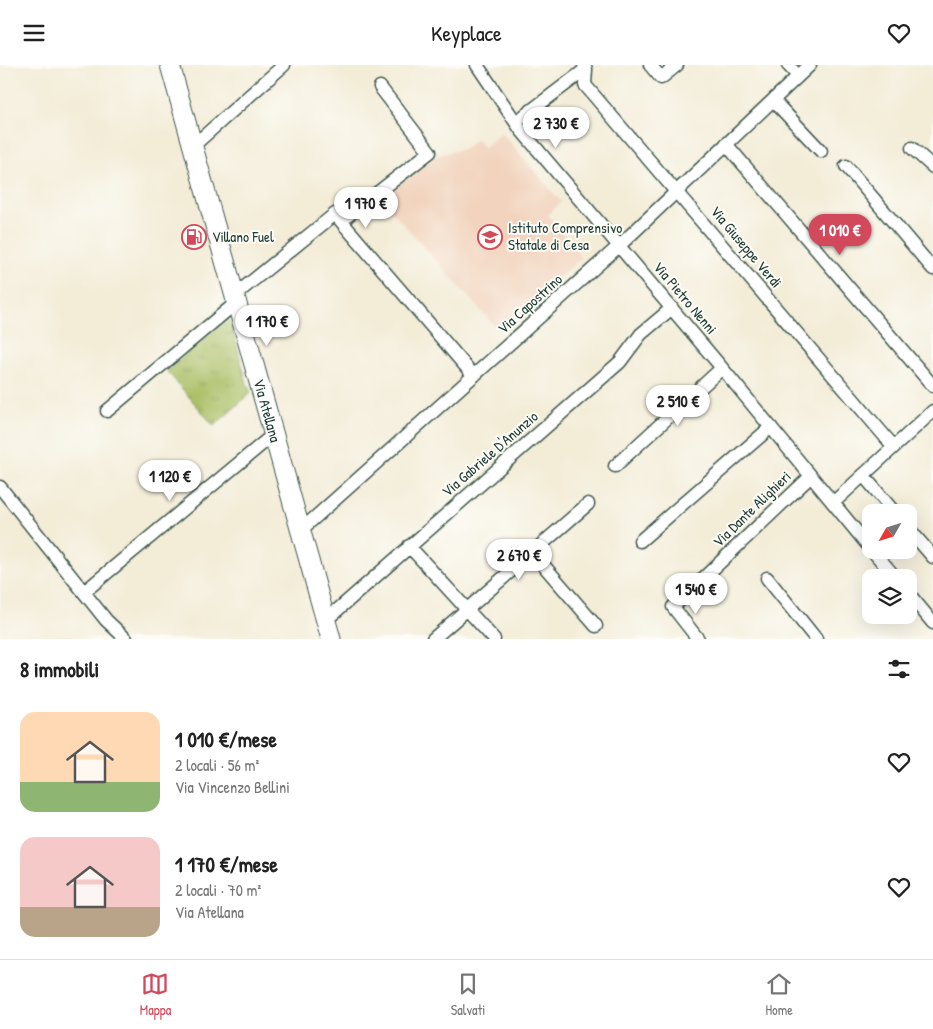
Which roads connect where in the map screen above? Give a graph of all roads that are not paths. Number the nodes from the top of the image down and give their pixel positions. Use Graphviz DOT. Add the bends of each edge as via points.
graph roads {
  1 [pos="170,65"];
  2 [pos="284,65"];
  3 [pos="477,65"];
  4 [pos="650,65"];
  5 [pos="677,65"];
  6 [pos="788,65"];
  7 [pos="810,65"];
  8 [pos="585,67"];
  9 [pos="798,76"];
  10 [pos="380,87"];
  11 [pos="773,100"];
  12 [pos="516,122"];
  13 [pos="726,144"];
  14 [pos="193,146"];
  15 [pos="912,148"];
  16 [pos="821,151"];
  17 [pos="846,167"];
  18 [pos="933,167"];
  19 [pos="677,191"];
  20 [pos="341,221"];
  21 [pos="620,245"];
  22 [pos="933,269"];
  23 [pos="236,299"];
  24 [pos="672,308"];
  25 [pos="722,368"];
  26 [pos="474,375"];
  27 [pos="933,386"];
  28 [pos="107,411"];
  29 [pos="933,411"];
  30 [pos="771,427"];
  31 [pos="274,434"];
  32 [pos="894,447"];
  33 [pos="615,465"];
  34 [pos="864,475"];
  35 [pos="811,476"];
  36 [pos="0,487"];
  37 [pos="832,503"];
  38 [pos="588,504"];
  39 [pos="888,504"];
  40 [pos="301,530"];
  41 [pos="862,538"];
  42 [pos="918,540"];
  43 [pos="640,541"];
  44 [pos="409,546"];
  45 [pos="532,552"];
  46 [pos="933,557"];
  47 [pos="880,559"];
  48 [pos="888,569"];
  49 [pos="767,578"];
  50 [pos="84,592"];
  51 [pos="917,604"];
  52 [pos="467,609"];
  53 [pos="326,620"];
  54 [pos="933,623"];
  55 [pos="596,626"];
  56 [pos="126,639"];
  57 [pos="331,639"];
  58 [pos="433,639"];
  59 [pos="494,639"];
  60 [pos="698,639"];
  61 [pos="816,639"];
  1 -- 14 [label="main road, Via Atellana"];
  2 -- 14 [label="street"];
  3 -- 12 [label="street, Via Pietro Nenni"];
  4 -- 5 [label="street" via="661,78"];
  6 -- 9 [label="street"];
  7 -- 9 [label="street, Via Capostrino"];
  8 -- 12 [label="street"];
  8 -- 19 [label="street, Via Giuseppe Verdi" via="585,85"];
  9 -- 11 [label="street, Via Capostrino"];
  10 -- 20 [label="street" via="430,152"];
  11 -- 13 [label="street, Via Capostrino"];
  11 -- 16 [label="street"];
  12 -- 21 [label="street, Via Pietro Nenni"];
  13 -- 19 [label="street, Via Capostrino"];
  13 -- 27 [label="street"];
  14 -- 23 [label="main road, Via Atellana"];
  15 -- 18 [label="street"];
  17 -- 22 [label="street"];
  19 -- 21 [label="street, Via Capostrino"];
  19 -- 32 [label="street, Via Giuseppe Verdi"];
  20 -- 23 [label="street" via="335,214"];
  20 -- 26 [label="street"];
  21 -- 24 [label="street, Via Pietro Nenni"];
  21 -- 26 [label="street, Via Capostrino"];
  23 -- 28 [label="street"];
  23 -- 31 [label="main road, Via Atellana"];
  24 -- 25 [label="street, Via Pietro Nenni"];
  24 -- 44 [label="street, Via Gabriele D'Anunzio" via="641,334 620,363"];
  25 -- 30 [label="street, Via Pietro Nenni"];
  25 -- 33 [label="street"];
  26 -- 40 [label="street, Via Capostrino"];
  29 -- 32 [label="street"];
  30 -- 35 [label="street, Via Pietro Nenni"];
  30 -- 43 [label="street"];
  31 -- 40 [label="main road, Via Atellana"];
  31 -- 50 [label="street"];
  32 -- 34 [label="street"];
  34 -- 37 [label="street"];
  34 -- 39 [label="street"];
  35 -- 37 [label="street, Via Pietro Nenni"];
  35 -- 60 [label="street, Via Dante Alighieri" via="673,607"];
  36 -- 50 [label="street"];
  37 -- 41 [label="street, Via Pietro Nenni"];
  38 -- 45 [label="street"];
  40 -- 53 [label="main road, Via Atellana"];
  42 -- 46 [label="street"];
  44 -- 52 [label="street"];
  44 -- 53 [label="street, Via Gabriele D'Anunzio"];
  45 -- 52 [label="street"];
  45 -- 55 [label="street"];
  47 -- 48 [label="street, Via Pietro Nenni"];
  49 -- 61 [label="street"];
  50 -- 56 [label="street"];
  51 -- 54 [label="street"];
  52 -- 58 [label="street"];
  52 -- 59 [label="street"];
  53 -- 57 [label="main road, Via Atellana"];
}
